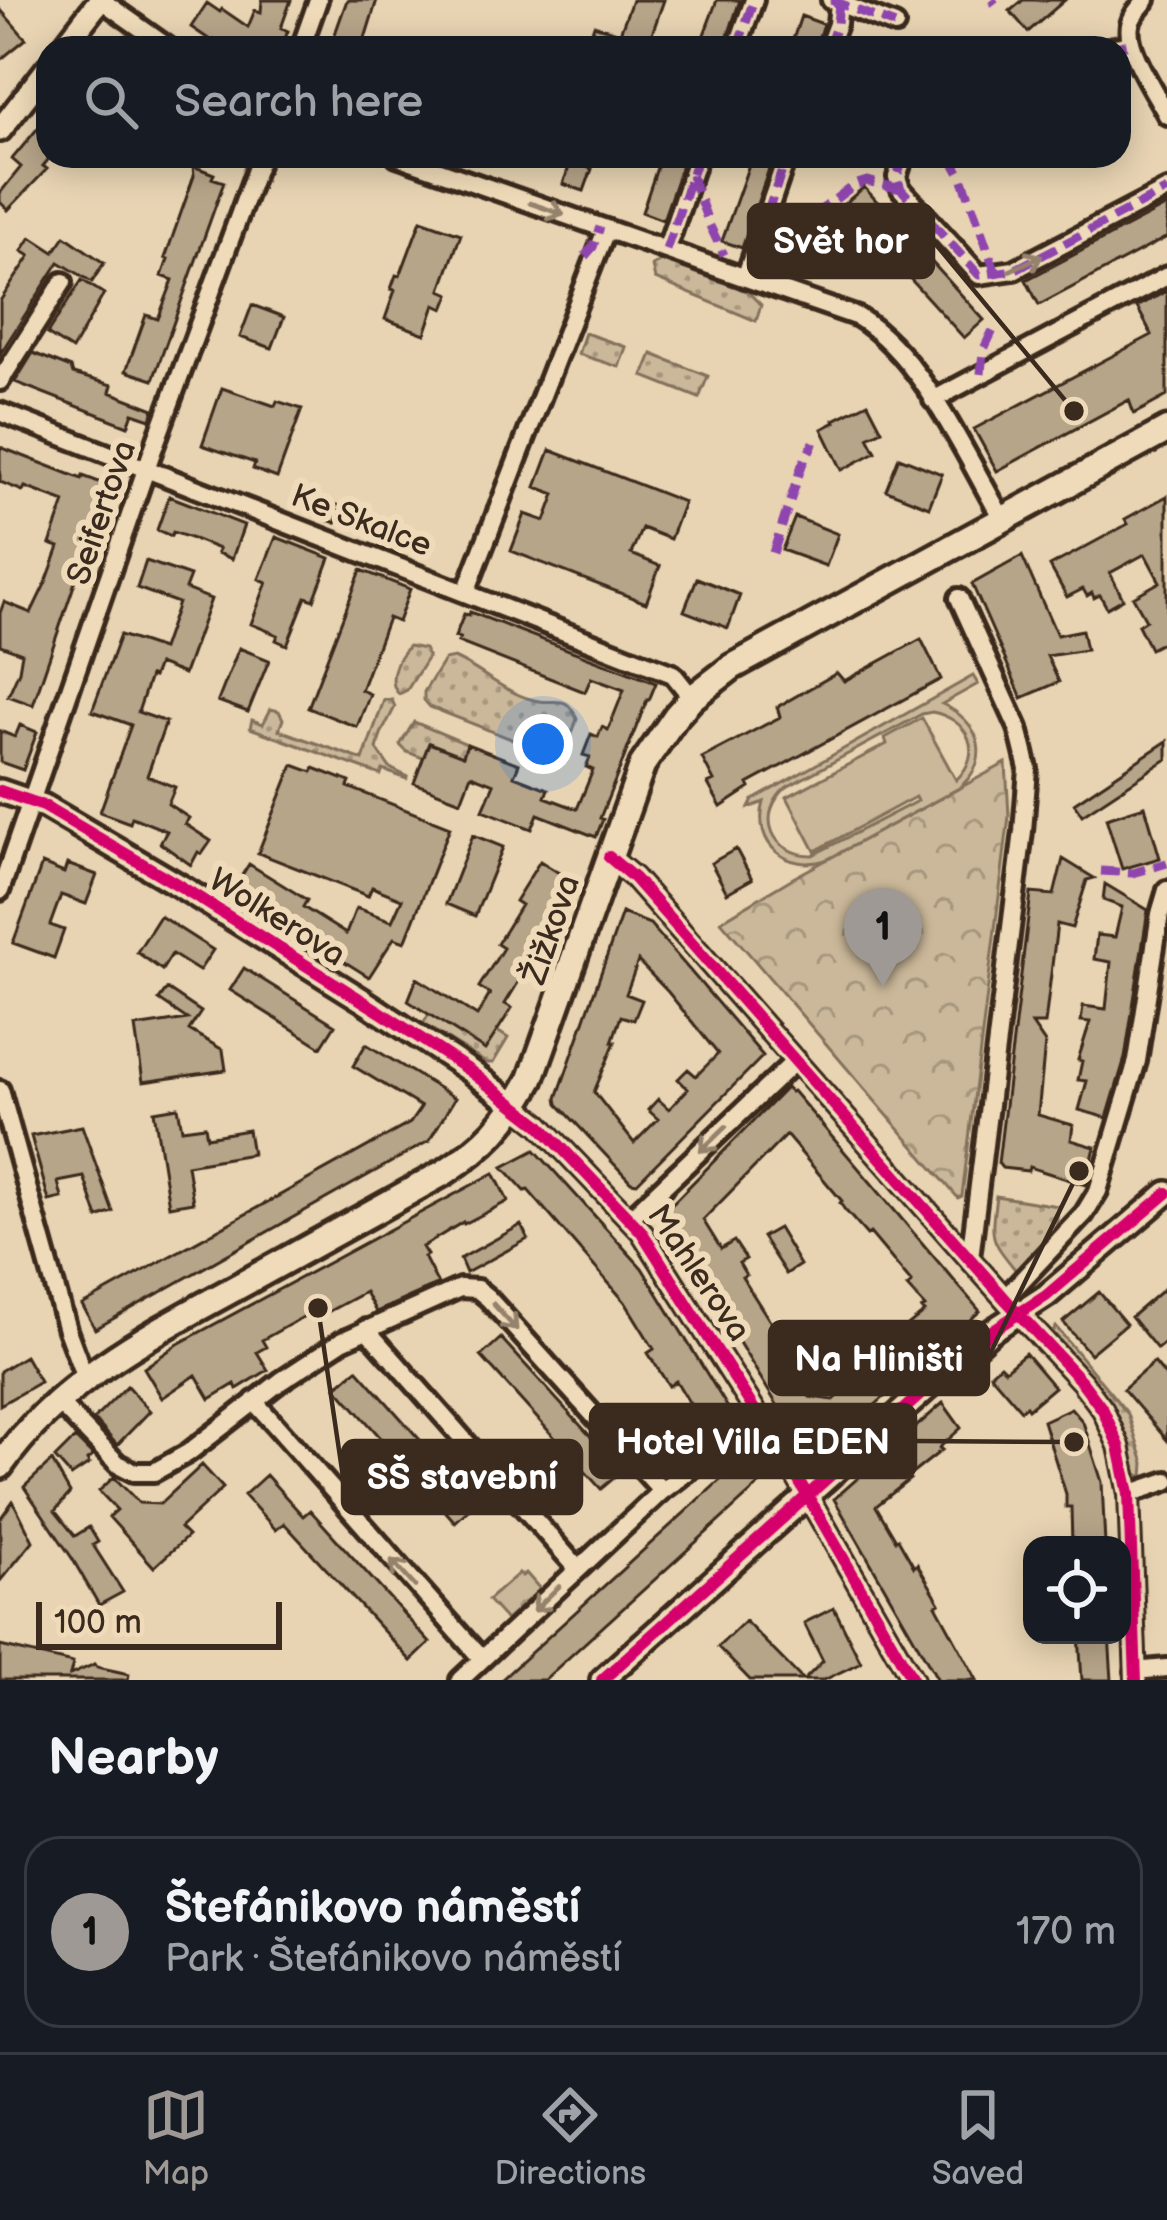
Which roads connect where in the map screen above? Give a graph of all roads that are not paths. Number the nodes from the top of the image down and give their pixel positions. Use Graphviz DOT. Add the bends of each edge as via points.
graph roads {
  1 [pos="100,0"];
  2 [pos="318,0"];
  3 [pos="754,0"];
  4 [pos="1147,0"];
  5 [pos="838,1"];
  6 [pos="895,25"];
  7 [pos="72,36"];
  8 [pos="152,36"];
  9 [pos="305,36"];
  10 [pos="741,36"];
  11 [pos="832,36"];
  12 [pos="1131,36"];
  13 [pos="1131,44"];
  14 [pos="36,84"];
  15 [pos="1167,116"];
  16 [pos="0,130"];
  17 [pos="257,168"];
  18 [pos="431,168"];
  19 [pos="694,168"];
  20 [pos="783,168"];
  21 [pos="900,168"];
  22 [pos="1167,190"];
  23 [pos="606,230"];
  24 [pos="666,250"];
  25 [pos="1167,276"];
  26 [pos="745,278"];
  27 [pos="63,282"];
  28 [pos="0,381"];
  29 [pos="933,400"];
  30 [pos="0,412"];
  31 [pos="1167,430"];
  32 [pos="146,470"];
  33 [pos="1003,520"];
  34 [pos="466,592"];
  35 [pos="959,598"];
  36 [pos="692,698"];
  37 [pos="0,791"];
  38 [pos="30,802"];
  39 [pos="609,857"];
  40 [pos="1167,890"];
  41 [pos="0,891"];
  42 [pos="796,1060"];
  43 [pos="0,1090"];
  44 [pos="516,1106"];
  45 [pos="1167,1193"];
  46 [pos="630,1218"];
  47 [pos="970,1258"];
  48 [pos="1012,1305"];
  49 [pos="366,1329"];
  50 [pos="86,1378"];
  51 [pos="57,1401"];
  52 [pos="254,1401"];
  53 [pos="765,1427"];
  54 [pos="0,1466"];
  55 [pos="1167,1481"];
  56 [pos="662,1490"];
  57 [pos="1129,1494"];
  58 [pos="808,1497"];
  59 [pos="578,1568"];
  60 [pos="482,1659"];
  61 [pos="1167,1668"];
  62 [pos="1135,1676"];
  63 [pos="460,1680"];
  64 [pos="602,1680"];
  65 [pos="914,1680"];
  1 -- 7 [label="street"];
  1 -- 8 [label="street"];
  2 -- 9 [label="street"];
  3 -- 10 [label="street"];
  4 -- 12 [label="street"];
  5 -- 6 [label="street"];
  5 -- 11 [label="street"];
  13 -- 15 [label="street"];
  14 -- 16 [label="street"];
  17 -- 32 [label="street, Seifertova"];
  18 -- 23 [label="street, one-way"];
  19 -- 24 [label="street"];
  20 -- 26 [label="street"];
  21 -- 22 [label="street, one-way" via="901,189 979,275 1014,270"];
  23 -- 24 [label="street"];
  23 -- 34 [label="street"];
  24 -- 26 [label="street"];
  25 -- 29 [label="street"];
  26 -- 29 [label="street" via="858,317 885,336"];
  27 -- 28 [label="street"];
  29 -- 33 [label="street"];
  30 -- 32 [label="street, Ke Skalce"];
  31 -- 33 [label="main road, Žižkova"];
  32 -- 34 [label="street, Ke Skalce"];
  32 -- 38 [label="street, Seifertova"];
  33 -- 36 [label="main road, Žižkova" via="733,667"];
  34 -- 36 [label="street, Ke Skalce" via="673,674"];
  35 -- 47 [label="street" via="1018,728 1028,769"];
  36 -- 39 [label="main road, Žižkova" via="643,764"];
  37 -- 38 [label="street, Wolkerova"];
  38 -- 41 [label="street, Seifertova"];
  38 -- 44 [label="street, Wolkerova" via="364,1001"];
  39 -- 42 [label="street"];
  39 -- 44 [label="main road, Žižkova"];
  40 -- 48 [label="street" via="1137,1061 1098,1191"];
  42 -- 46 [label="street, one-way"];
  42 -- 47 [label="street"];
  43 -- 50 [label="street"];
  44 -- 46 [label="street, Mahlerova"];
  44 -- 50 [label="main road, Žižkova" via="482,1146 445,1172"];
  45 -- 48 [label="street" via="1046,1296"];
  46 -- 53 [label="street, Mahlerova"];
  47 -- 48 [label="street"];
  48 -- 57 [label="street" via="1103,1410"];
  48 -- 58 [label="street"];
  49 -- 52 [label="street"];
  49 -- 56 [label="street, one-way" via="460,1288 477,1289"];
  49 -- 59 [label="street"];
  50 -- 51 [label="main road, Žižkova"];
  51 -- 52 [label="street" via="134,1472 154,1472 188,1453"];
  51 -- 54 [label="main road, Žižkova"];
  60 -- 52 [label="street, one-way"];
  53 -- 56 [label="street"];
  53 -- 58 [label="street, Mahlerova"];
  55 -- 57 [label="street"];
  56 -- 59 [label="street"];
  57 -- 62 [label="street"];
  58 -- 64 [label="street"];
  58 -- 65 [label="street, Mahlerova"];
  59 -- 60 [label="street, one-way"];
  60 -- 63 [label="street"];
  61 -- 62 [label="street"];
}
